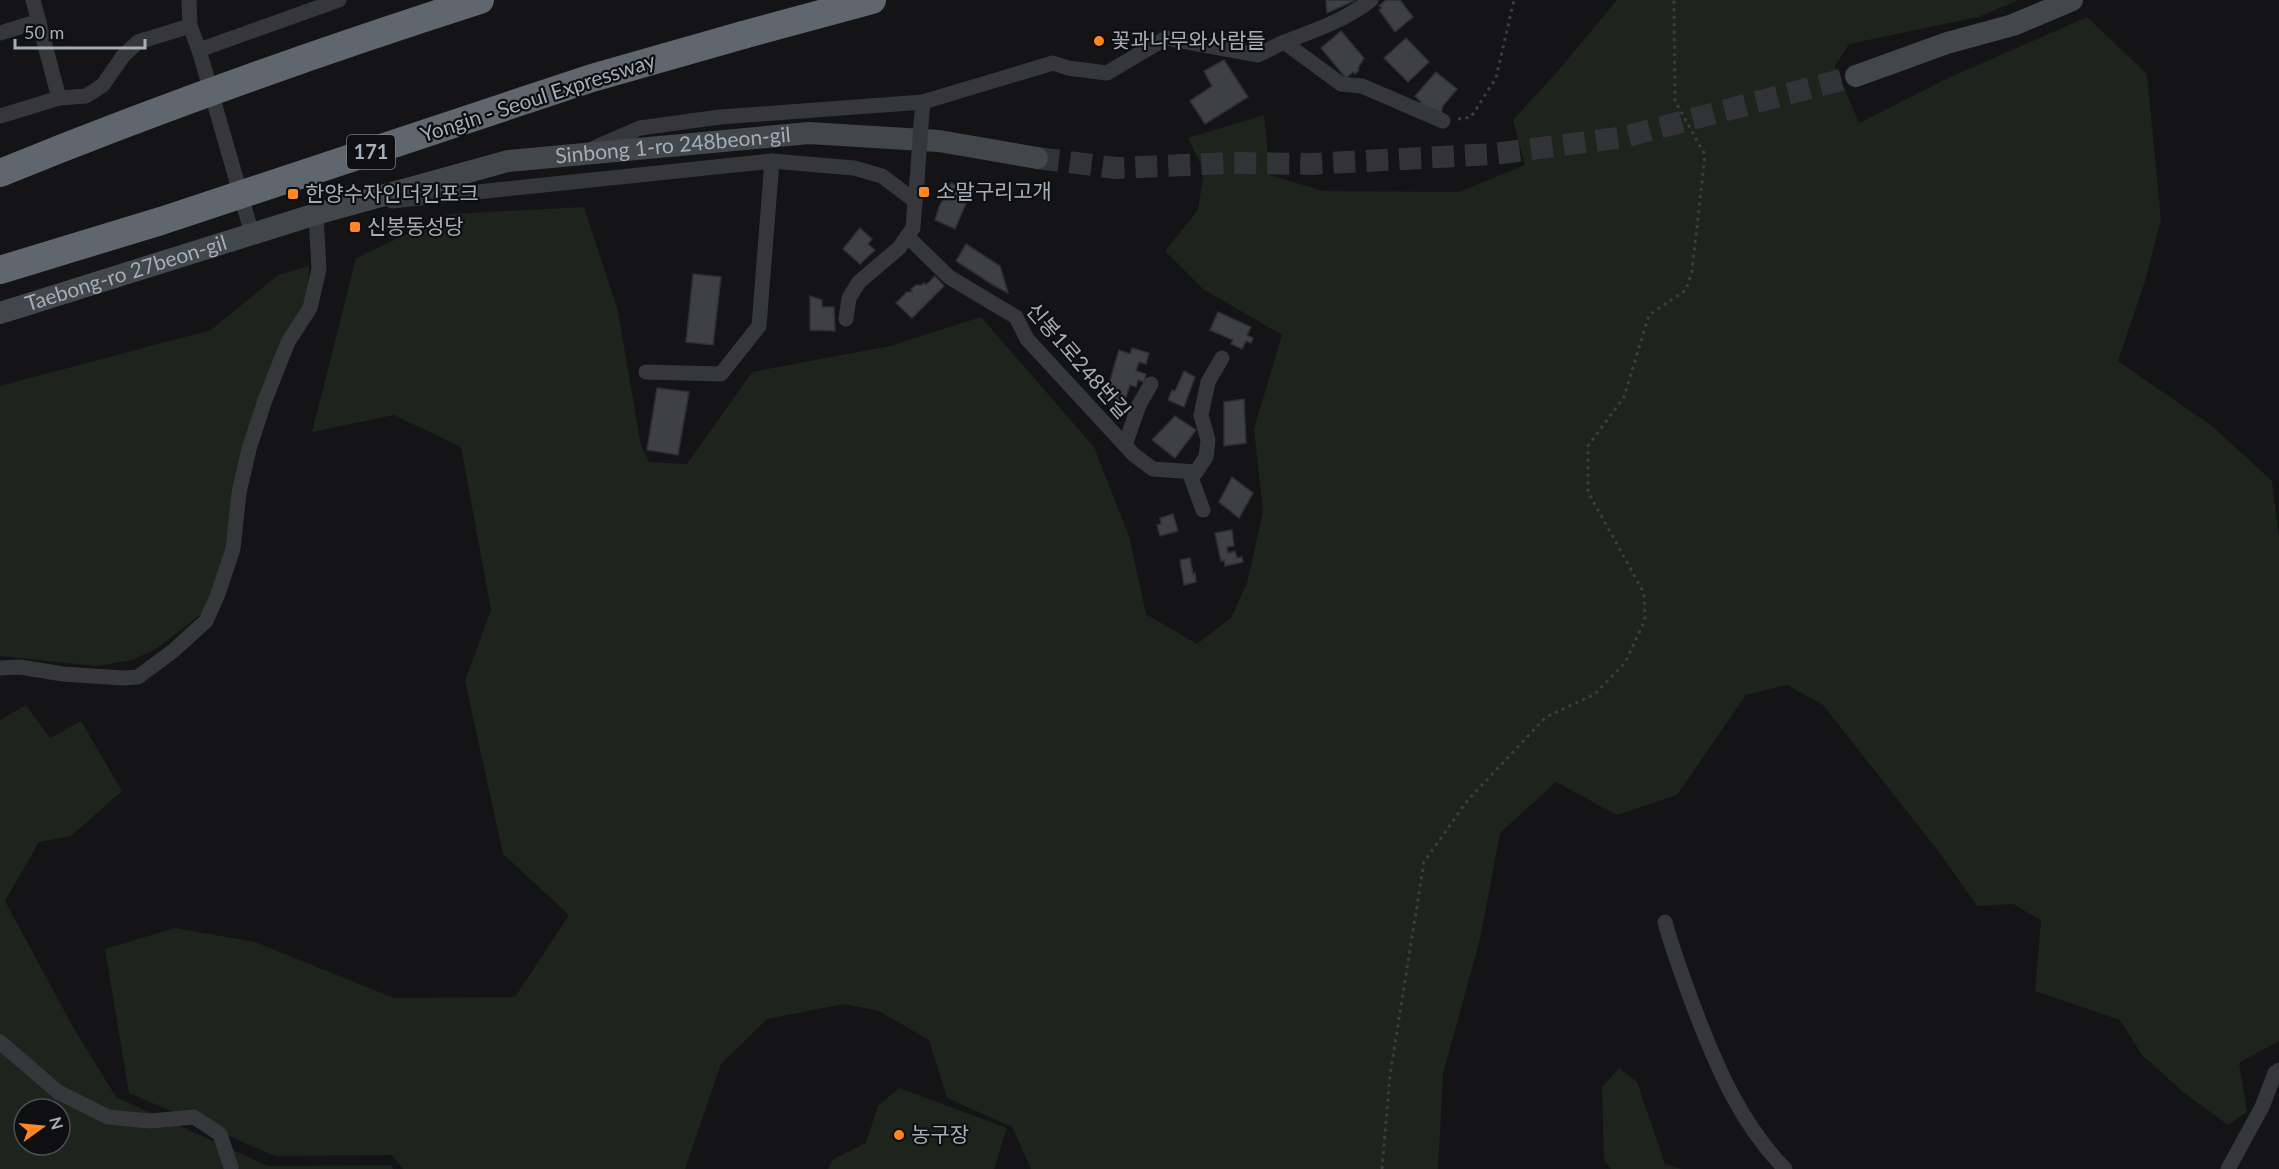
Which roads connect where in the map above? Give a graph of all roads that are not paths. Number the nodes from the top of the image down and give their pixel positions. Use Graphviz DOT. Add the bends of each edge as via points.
graph roads {
  1 [pos="33,0"];
  2 [pos="189,0"];
  3 [pos="339,0"];
  4 [pos="480,0"];
  5 [pos="872,0"];
  6 [pos="1371,0"];
  7 [pos="2072,0"];
  8 [pos="39,21"];
  9 [pos="190,26"];
  10 [pos="0,33"];
  11 [pos="1284,42"];
  12 [pos="199,50"];
  13 [pos="1856,76"];
  14 [pos="59,98"];
  15 [pos="923,102"];
  16 [pos="0,116"];
  17 [pos="1443,121"];
  18 [pos="577,154"];
  19 [pos="1037,158"];
  20 [pos="772,161"];
  21 [pos="0,173"];
  22 [pos="915,201"];
  23 [pos="342,207"];
  24 [pos="316,214"];
  25 [pos="252,234"];
  26 [pos="907,236"];
  27 [pos="0,270"];
  28 [pos="0,313"];
  29 [pos="846,319"];
  30 [pos="1222,358"];
  31 [pos="646,372"];
  32 [pos="1151,384"];
  33 [pos="1125,445"];
  34 [pos="1192,472"];
  35 [pos="1203,510"];
  36 [pos="0,668"];
  37 [pos="1665,922"];
  38 [pos="0,1042"];
  39 [pos="2279,1070"];
  40 [pos="231,1167"];
  41 [pos="1785,1169"];
  42 [pos="2228,1169"];
  1 -- 8 [label="street"];
  2 -- 9 [label="street, Taebong-ro 27beon-gil"];
  3 -- 12 [label="street"];
  4 -- 21 [label="highway, bridge" via="221,89"];
  5 -- 27 [label="highway, Yongin - Seoul Expressway / 171, bridge" via="592,78 161,221"];
  6 -- 11 [label="street" via="1358,10"];
  7 -- 13 [label="street" via="2013,25 1947,43"];
  8 -- 10 [label="street"];
  8 -- 14 [label="street"];
  9 -- 12 [label="street, Taebong-ro 27beon-gil"];
  9 -- 14 [label="street" via="138,42 123,56 104,85 75,98"];
  11 -- 15 [label="street" via="1258,55 1166,38 1107,73 1053,63"];
  11 -- 17 [label="street" via="1341,84 1362,86"];
  12 -- 25 [label="street, Taebong-ro 27beon-gil"];
  14 -- 16 [label="street"];
  15 -- 18 [label="street" via="720,117 640,128"];
  15 -- 22 [label="street, bridge"];
  18 -- 19 [label="street, Sinbong 1-ro 248beon-gil" via="809,133 939,141"];
  18 -- 23 [label="street, Sinbong 1-ro 248beon-gil" via="508,161"];
  20 -- 22 [label="street" via="854,168 882,176"];
  20 -- 23 [label="street"];
  20 -- 31 [label="street" via="759,326 721,374"];
  22 -- 26 [label="street" via="913,228"];
  23 -- 24 [label="street, Sinbong 1-ro 248beon-gil"];
  24 -- 25 [label="street, Taebong-ro 27beon-gil"];
  24 -- 36 [label="street" via="319,269 310,308 288,342 265,400 239,493 233,549 206,621 138,677"];
  25 -- 28 [label="street, Taebong-ro 27beon-gil"];
  26 -- 29 [label="street" via="899,248 858,282 849,298"];
  26 -- 33 [label="street, 신봉1로248번길" via="949,278 1016,317 1027,339"];
  30 -- 34 [label="street" via="1208,382 1201,415 1208,440 1206,458"];
  32 -- 33 [label="street"];
  33 -- 34 [label="street, 신봉1로248번길" via="1153,469"];
  34 -- 35 [label="street"];
  37 -- 41 [label="street" via="1715,1062 1742,1116"];
  38 -- 40 [label="street" via="57,1092 108,1117 150,1121 194,1117 220,1134"];
  39 -- 42 [label="street"];
}
